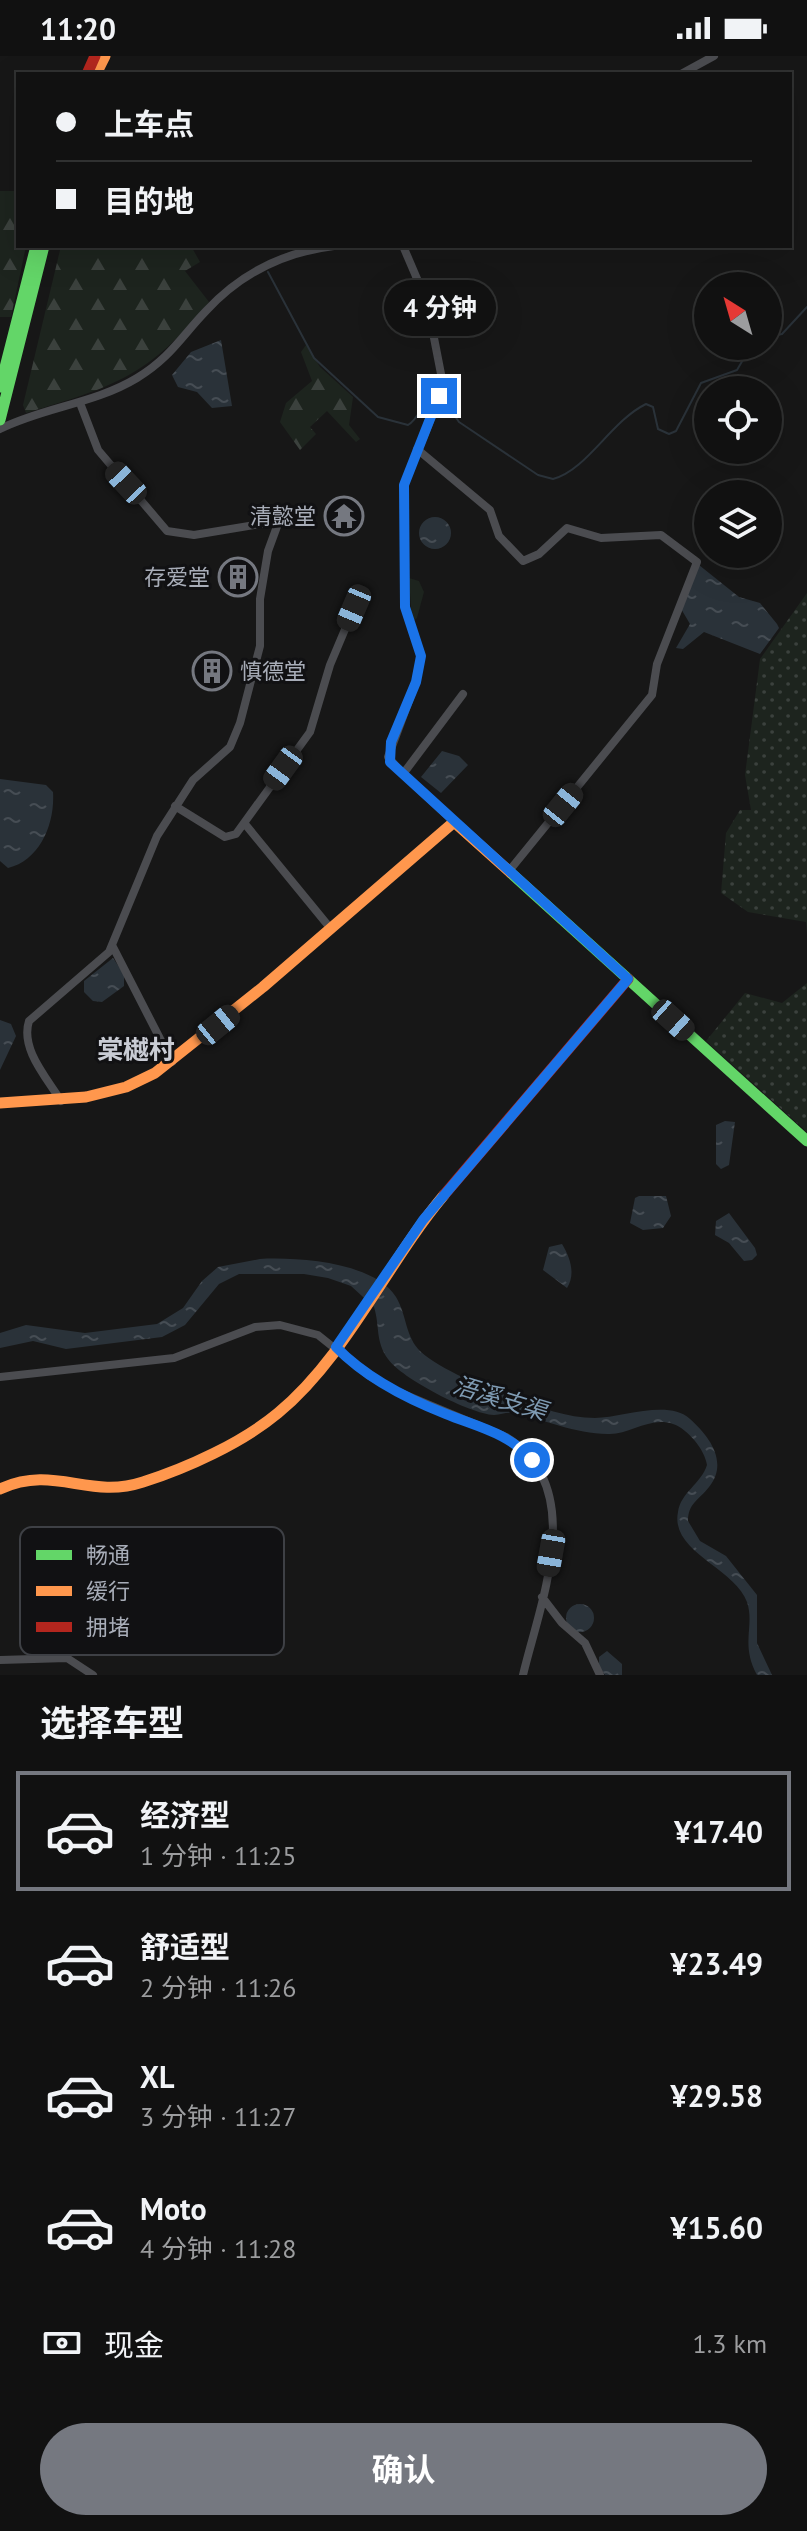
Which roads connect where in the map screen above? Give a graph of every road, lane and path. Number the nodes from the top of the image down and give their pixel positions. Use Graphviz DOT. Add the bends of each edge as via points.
graph roads {
  1 [pos="714,56"];
  2 [pos="685,72"];
  3 [pos="35,248"];
  4 [pos="43,248"];
  5 [pos="318,248"];
  6 [pos="404,248"];
  7 [pos="0,387"];
  8 [pos="80,403"];
  9 [pos="0,420"];
  10 [pos="0,429"];
  11 [pos="417,449"];
  12 [pos="354,608"];
  13 [pos="463,694"];
  14 [pos="403,774"];
  15 [pos="175,806"];
  16 [pos="454,822"];
  17 [pos="245,824"];
  18 [pos="509,871"];
  19 [pos="331,929"];
  20 [pos="112,945"];
  21 [pos="628,979"];
  22 [pos="172,1062"];
  23 [pos="61,1101"];
  24 [pos="0,1103"];
  25 [pos="807,1141"];
  26 [pos="336,1347"];
  27 [pos="0,1377"];
  28 [pos="0,1489"];
  29 [pos="542,1597"];
  30 [pos="0,1660"];
  31 [pos="93,1675"];
  32 [pos="523,1675"];
  33 [pos="600,1675"];
  1 -- 2 [label="street"];
  3 -- 7 [label="main road"];
  4 -- 9 [label="main road"];
  5 -- 8 [label="street" via="268,263 211,306 162,362"];
  6 -- 11 [label="street" via="427,302 442,372 437,404"];
  8 -- 10 [label="street"];
  8 -- 15 [label="street" via="98,450 167,531 194,535 279,521 268,551 260,646 240,723 230,747 193,780"];
  11 -- 14 [label="street" via="402,501 405,607 421,651 420,667 388,757"];
  11 -- 18 [label="street" via="490,510 499,536 523,561 567,528 601,538 661,535 697,562 657,664 652,695"];
  12 -- 17 [label="street" via="310,732"];
  13 -- 14 [label="street"];
  14 -- 16 [label="street"];
  15 -- 17 [label="street" via="225,837"];
  15 -- 20 [label="street" via="157,836"];
  16 -- 18 [label="main road"];
  16 -- 19 [label="main road"];
  17 -- 19 [label="street"];
  18 -- 21 [label="main road"];
  19 -- 22 [label="main road"];
  20 -- 22 [label="street"];
  20 -- 23 [label="street" via="100,962 30,1019 25,1031 30,1051"];
  21 -- 25 [label="main road"];
  21 -- 26 [label="main road" via="423,1220"];
  22 -- 23 [label="main road" via="126,1087"];
  23 -- 24 [label="main road"];
  26 -- 27 [label="street" via="306,1331 264,1325 174,1358"];
  26 -- 28 [label="main road" via="277,1414 185,1469 120,1489 41,1477"];
  26 -- 29 [label="street" via="382,1383 506,1437 532,1460 548,1491 555,1523"];
  29 -- 32 [label="street"];
  29 -- 33 [label="street" via="585,1643"];
  30 -- 31 [label="street" via="67,1658"];
}
